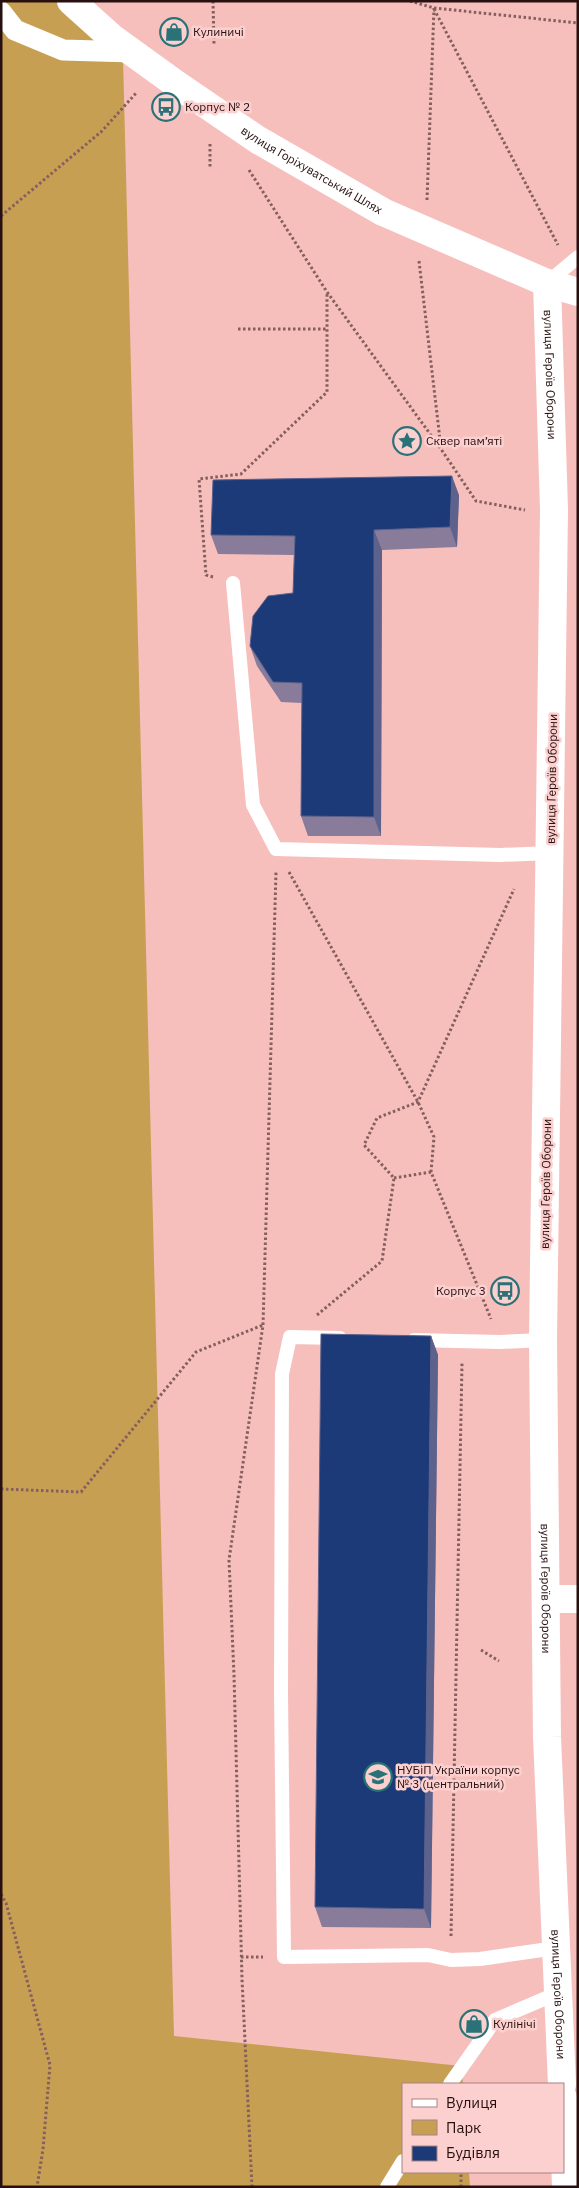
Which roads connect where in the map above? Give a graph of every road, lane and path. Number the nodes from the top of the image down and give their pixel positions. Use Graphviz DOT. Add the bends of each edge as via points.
graph roads {
  1 [pos="71,1"];
  2 [pos="213,1"];
  3 [pos="410,1"];
  4 [pos="434,8"];
  5 [pos="1,12"];
  6 [pos="578,23"];
  7 [pos="214,45"];
  8 [pos="133,52"];
  9 [pos="141,88"];
  10 [pos="210,138"];
  11 [pos="245,165"];
  12 [pos="210,168"];
  13 [pos="428,182"];
  14 [pos="1,216"];
  15 [pos="426,231"];
  16 [pos="557,243"];
  17 [pos="578,257"];
  18 [pos="547,284"];
  19 [pos="327,292"];
  20 [pos="578,292"];
  21 [pos="238,329"];
  22 [pos="328,329"];
  23 [pos="441,449"];
  24 [pos="554,510"];
  25 [pos="233,584"];
  26 [pos="276,849"];
  27 [pos="551,853"];
  28 [pos="514,889"];
  29 [pos="418,1102"];
  30 [pos="431,1172"];
  31 [pos="394,1178"];
  32 [pos="263,1325"];
  33 [pos="290,1337"];
  34 [pos="357,1338"];
  35 [pos="396,1339"];
  36 [pos="543,1340"];
  37 [pos="462,1341"];
  38 [pos="500,1342"];
  39 [pos="1,1489"];
  40 [pos="546,1599"];
  41 [pos="578,1599"];
  42 [pos="481,1650"];
  43 [pos="499,1661"];
  44 [pos="1,1894"];
  45 [pos="556,1948"];
  46 [pos="450,1960"];
  47 [pos="558,1993"];
  48 [pos="451,2083"];
  49 [pos="562,2083"];
  50 [pos="564,2128"];
  51 [pos="402,2163"];
  52 [pos="461,2173"];
  53 [pos="37,2187"];
  54 [pos="252,2187"];
  55 [pos="387,2187"];
  56 [pos="461,2187"];
  57 [pos="566,2187"];
  1 -- 8 [label="street, вулиця Горіхуватський Шлях"];
  2 -- 7 [label="path"];
  3 -- 4 [label="path"];
  4 -- 6 [label="path"];
  4 -- 13 [label="path"];
  4 -- 16 [label="path"];
  5 -- 8 [label="street" via="15,30 63,50"];
  8 -- 15 [label="street, вулиця Горіхуватський Шлях" via="258,140 383,212"];
  9 -- 14 [label="path" via="102,131"];
  10 -- 12 [label="path"];
  11 -- 19 [label="path"];
  15 -- 18 [label="street, вулиця Горіхуватський Шлях"];
  15 -- 23 [label="path" via="419,261"];
  17 -- 18 [label="lane"];
  18 -- 20 [label="street, вулиця Горіхуватський Шлях"];
  18 -- 24 [label="street, вулиця Героїв Оборони"];
  19 -- 22 [label="path"];
  19 -- 23 [label="path"];
  21 -- 22 [label="path"];
  22 -- 25 [label="path" via="327,392 241,474 199,479 206,575"];
  23 -- 24 [label="path" via="476,501 517,510"];
  24 -- 27 [label="street, вулиця Героїв Оборони"];
  25 -- 26 [label="lane" via="253,805"];
  26 -- 27 [label="lane" via="500,855"];
  26 -- 29 [label="path"];
  26 -- 32 [label="path"];
  27 -- 36 [label="street, вулиця Героїв Оборони"];
  28 -- 29 [label="path"];
  29 -- 30 [label="path" via="434,1136"];
  29 -- 31 [label="path" via="377,1118 364,1145"];
  30 -- 31 [label="path"];
  30 -- 38 [label="path"];
  31 -- 33 [label="path" via="382,1261"];
  32 -- 39 [label="path" via="196,1352 81,1492"];
  32 -- 54 [label="path" via="228,1560"];
  33 -- 34 [label="lane"];
  33 -- 46 [label="lane" via="282,1374 284,1957 428,1955"];
  35 -- 37 [label="lane"];
  36 -- 38 [label="lane"];
  36 -- 40 [label="street, вулиця Героїв Оборони"];
  37 -- 38 [label="lane"];
  37 -- 46 [label="path"];
  40 -- 41 [label="street"];
  40 -- 45 [label="street, вулиця Героїв Оборони" via="547,1737"];
  42 -- 43 [label="path"];
  44 -- 53 [label="path" via="50,2064"];
  45 -- 46 [label="lane"];
  45 -- 47 [label="street, вулиця Героїв Оборони"];
  47 -- 48 [label="lane" via="495,2020"];
  47 -- 49 [label="street, вулиця Героїв Оборони"];
  50 -- 57 [label="street"];
  51 -- 55 [label="lane"];
  52 -- 56 [label="path"];
}
